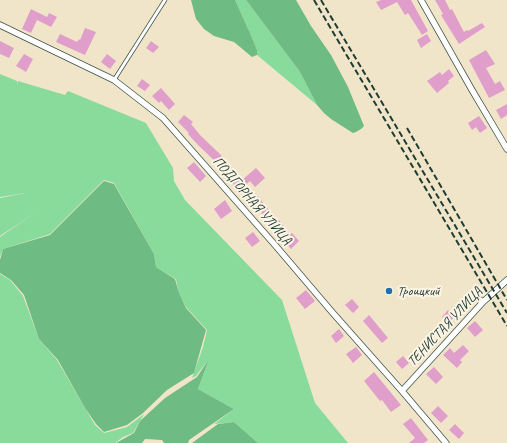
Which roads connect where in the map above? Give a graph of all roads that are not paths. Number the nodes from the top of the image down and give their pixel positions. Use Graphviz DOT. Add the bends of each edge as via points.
graph roads {
  1 [pos="165,0"];
  2 [pos="421,0"];
  3 [pos="0,25"];
  4 [pos="114,80"];
  5 [pos="507,149"];
  6 [pos="507,280"];
  7 [pos="476,297"];
  8 [pos="483,302"];
  9 [pos="402,391"];
  10 [pos="446,443"];
  1 -- 4 [label="lane"];
  2 -- 5 [label="street"];
  3 -- 4 [label="street, ПОДГОРНАЯ УЛИЦА"];
  4 -- 9 [label="street, ПОДГОРНАЯ УЛИЦА" via="163,118"];
  6 -- 8 [label="street, ТЕНИСТАЯ УЛИЦА"];
  7 -- 8 [label="street"];
  8 -- 9 [label="street, ТЕНИСТАЯ УЛИЦА"];
  9 -- 10 [label="street, ПОДГОРНАЯ УЛИЦА"];
}
